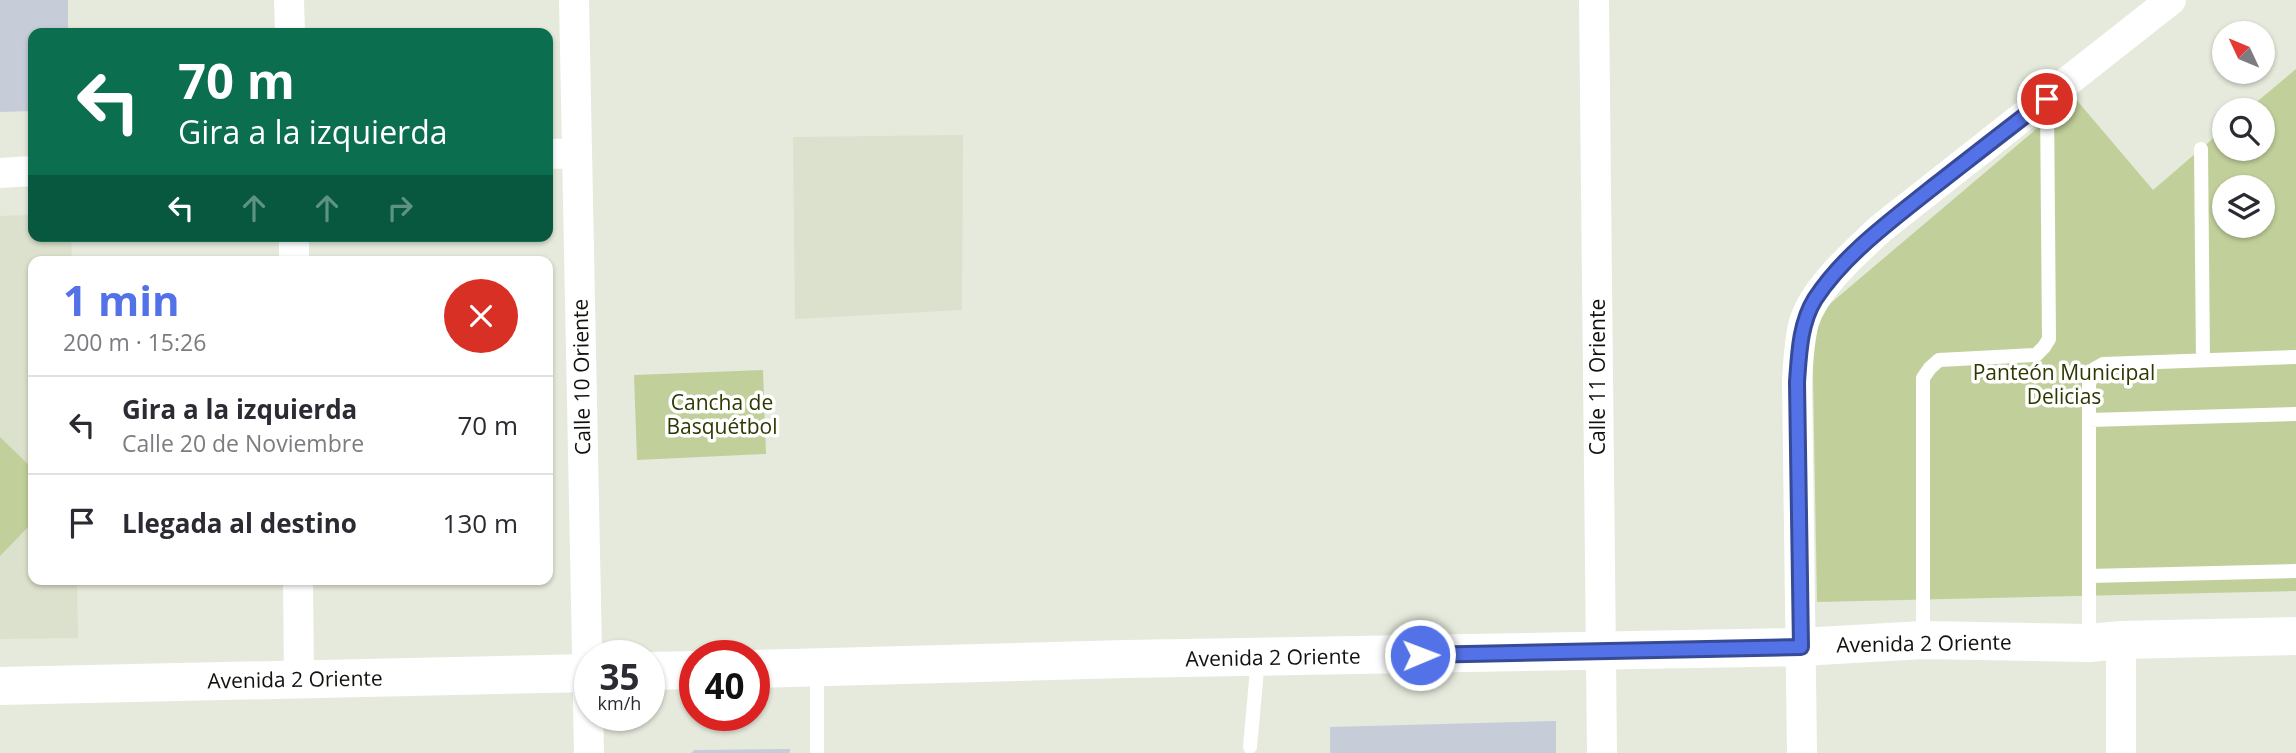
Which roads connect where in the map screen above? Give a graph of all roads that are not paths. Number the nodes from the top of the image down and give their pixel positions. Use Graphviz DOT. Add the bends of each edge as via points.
graph roads {
  1 [pos="289,0"];
  2 [pos="574,0"];
  3 [pos="1594,0"];
  4 [pos="2171,0"];
  5 [pos="290,28"];
  6 [pos="2047,99"];
  7 [pos="2201,149"];
  8 [pos="562,153"];
  9 [pos="28,172"];
  10 [pos="0,173"];
  11 [pos="2296,357"];
  12 [pos="2203,360"];
  13 [pos="2296,414"];
  14 [pos="2089,420"];
  15 [pos="2296,572"];
  16 [pos="2090,576"];
  17 [pos="298,585"];
  18 [pos="2296,636"];
  19 [pos="1923,639"];
  20 [pos="587,640"];
  21 [pos="2105,641"];
  22 [pos="1801,647"];
  23 [pos="1599,651"];
  24 [pos="1258,658"];
  25 [pos="817,668"];
  26 [pos="770,669"];
  27 [pos="574,673"];
  28 [pos="299,679"];
  29 [pos="0,686"];
  30 [pos="589,731"];
  31 [pos="1250,747"];
  32 [pos="817,751"];
  33 [pos="589,753"];
  34 [pos="1602,753"];
  35 [pos="1802,753"];
  36 [pos="2121,753"];
  1 -- 5 [label="street"];
  2 -- 8 [label="street, Calle 10 Oriente"];
  3 -- 23 [label="street, Calle 11 Oriente"];
  4 -- 6 [label="street"];
  6 -- 19 [label="lane" via="2049,339 2036,355 1939,360 1923,378"];
  6 -- 22 [label="street" via="1880,229 1815,299 1804,321 1797,382"];
  7 -- 12 [label="lane"];
  8 -- 20 [label="street, Calle 10 Oriente"];
  9 -- 10 [label="street"];
  11 -- 12 [label="lane"];
  12 -- 14 [label="lane" via="2103,363 2094,369 2089,384"];
  13 -- 14 [label="lane"];
  14 -- 16 [label="lane"];
  15 -- 16 [label="lane"];
  16 -- 21 [label="lane"];
  17 -- 28 [label="street"];
  18 -- 21 [label="street, Avenida 2 Oriente"];
  19 -- 21 [label="street, Avenida 2 Oriente"];
  19 -- 22 [label="street, Avenida 2 Oriente"];
  21 -- 36 [label="street"];
  22 -- 23 [label="street, Avenida 2 Oriente"];
  22 -- 35 [label="street"];
  23 -- 24 [label="street, Avenida 2 Oriente"];
  23 -- 34 [label="street, Calle 11 Oriente"];
  24 -- 25 [label="street, Avenida 2 Oriente"];
  24 -- 31 [label="lane"];
  25 -- 26 [label="street, Avenida 2 Oriente"];
  25 -- 32 [label="lane"];
  27 -- 28 [label="street, Avenida 2 Oriente"];
  28 -- 29 [label="street, Avenida 2 Oriente"];
  30 -- 33 [label="street, Calle 10 Oriente"];
}
